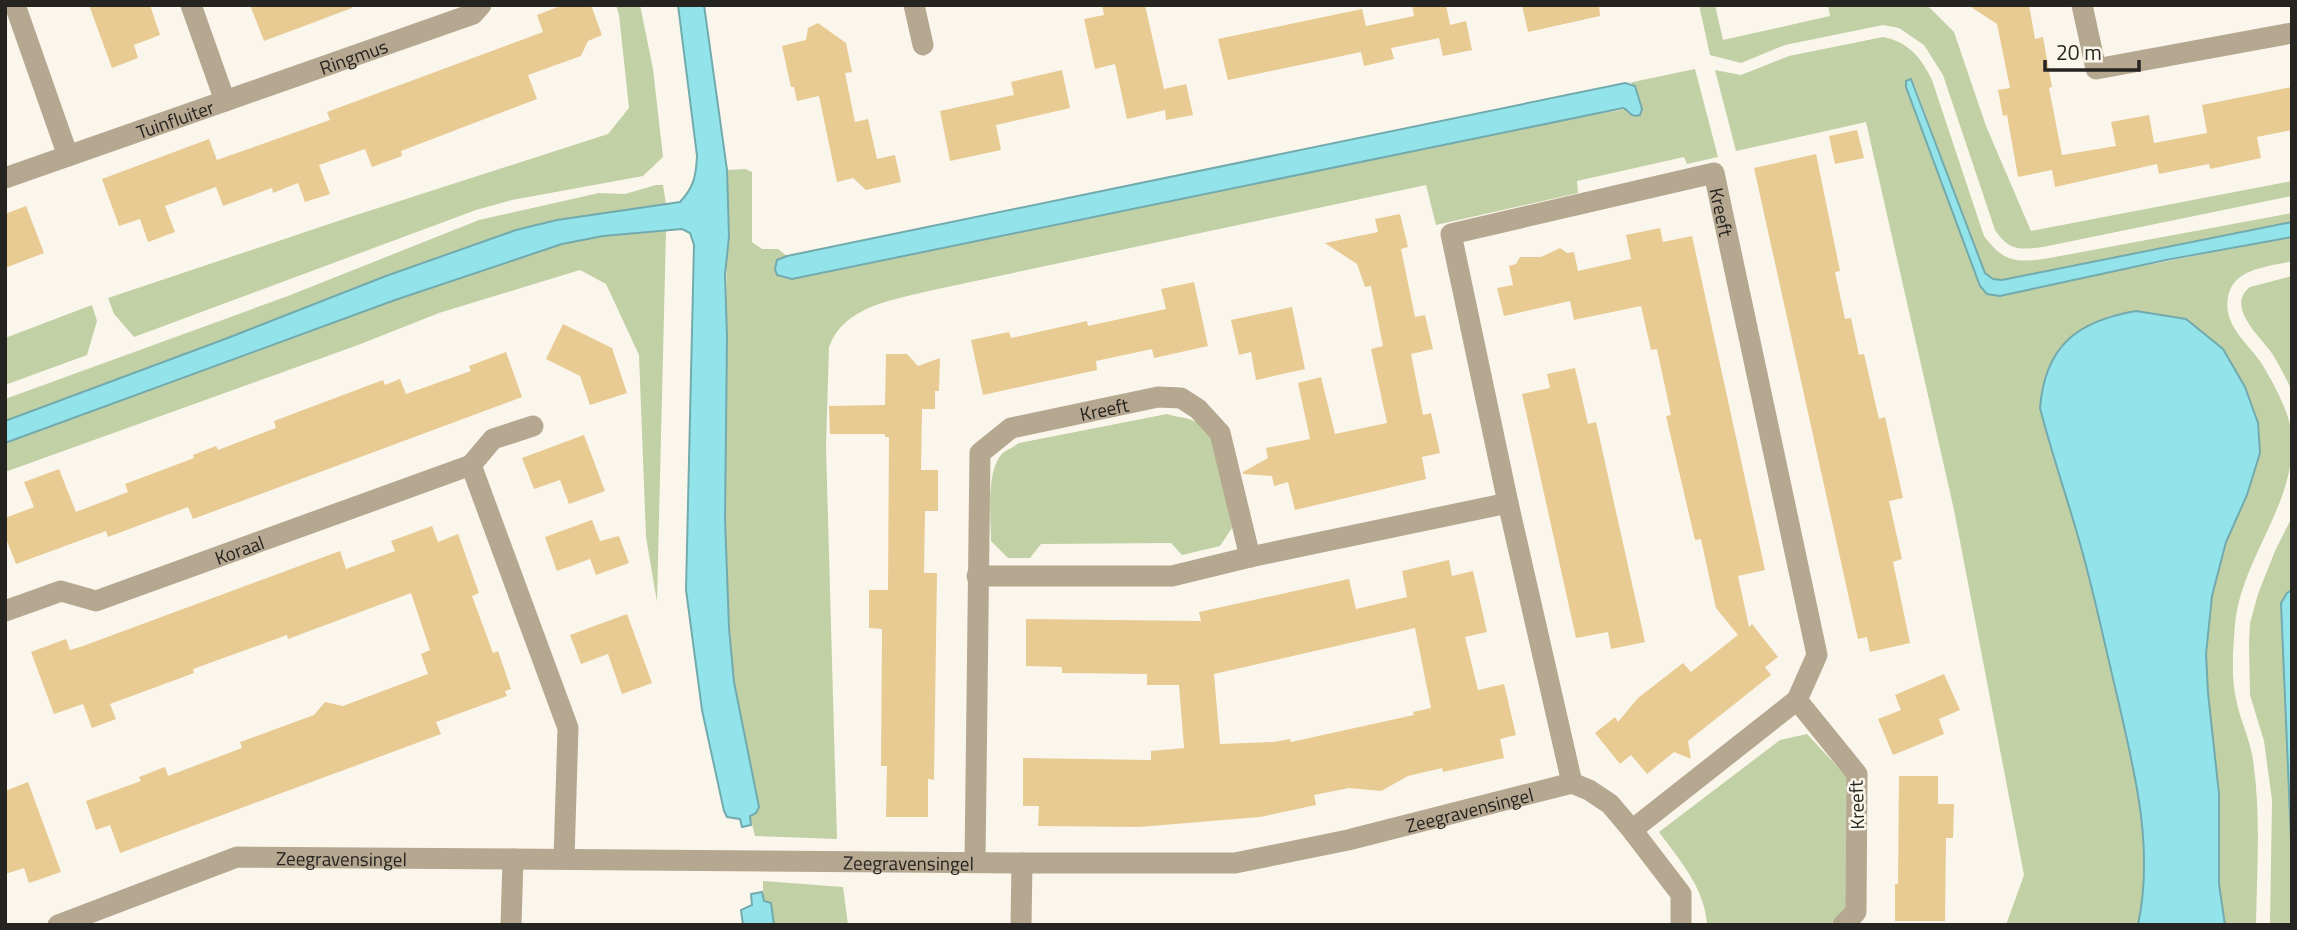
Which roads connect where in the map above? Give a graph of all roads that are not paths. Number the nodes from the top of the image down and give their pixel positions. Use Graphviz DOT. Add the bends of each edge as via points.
graph roads {
  1 [pos="15,5"];
  2 [pos="191,5"];
  3 [pos="481,5"];
  4 [pos="914,5"];
  5 [pos="2081,5"];
  6 [pos="2292,33"];
  7 [pos="923,45"];
  8 [pos="225,101"];
  9 [pos="68,156"];
  10 [pos="5,178"];
  11 [pos="533,426"];
  12 [pos="471,465"];
  13 [pos="1508,503"];
  14 [pos="1250,557"];
  15 [pos="977,576"];
  16 [pos="5,611"];
  17 [pos="1797,700"];
  18 [pos="1572,783"];
  19 [pos="1632,830"];
  20 [pos="513,859"];
  21 [pos="564,859"];
  22 [pos="975,862"];
  23 [pos="1022,863"];
  24 [pos="58,925"];
  25 [pos="511,925"];
  26 [pos="1021,925"];
  27 [pos="1681,925"];
  28 [pos="1843,925"];
  1 -- 9 [label="street"];
  2 -- 8 [label="street, Tuinfluiter"];
  3 -- 8 [label="street, Ringmus" via="473,14"];
  4 -- 7 [label="street"];
  5 -- 6 [label="street" via="2096,69"];
  8 -- 9 [label="street, Tuinfluiter"];
  9 -- 10 [label="street, Tuinfluiter"];
  11 -- 12 [label="street, Koraal" via="493,439"];
  12 -- 16 [label="street, Koraal" via="96,601 61,592"];
  12 -- 21 [label="street" via="568,727"];
  13 -- 14 [label="street"];
  13 -- 17 [label="street, Kreeft" via="1451,234 1714,173 1817,655"];
  13 -- 18 [label="street, Kreeft"];
  14 -- 15 [label="street" via="1172,576"];
  14 -- 15 [label="street, Kreeft" via="1220,433 1181,398 1158,397 1011,428 980,453"];
  15 -- 22 [label="street, Kreeft"];
  17 -- 19 [label="street, Kreeft"];
  17 -- 28 [label="street, Kreeft" via="1857,774 1856,912"];
  18 -- 19 [label="street" via="1609,804"];
  18 -- 23 [label="street, Zeegravensingel" via="1348,840 1235,863"];
  19 -- 27 [label="street" via="1681,894"];
  20 -- 21 [label="street, Zeegravensingel"];
  20 -- 24 [label="street, Zeegravensingel" via="237,857"];
  20 -- 25 [label="street"];
  21 -- 22 [label="street, Zeegravensingel"];
  22 -- 23 [label="street, Zeegravensingel"];
  23 -- 26 [label="street"];
}
